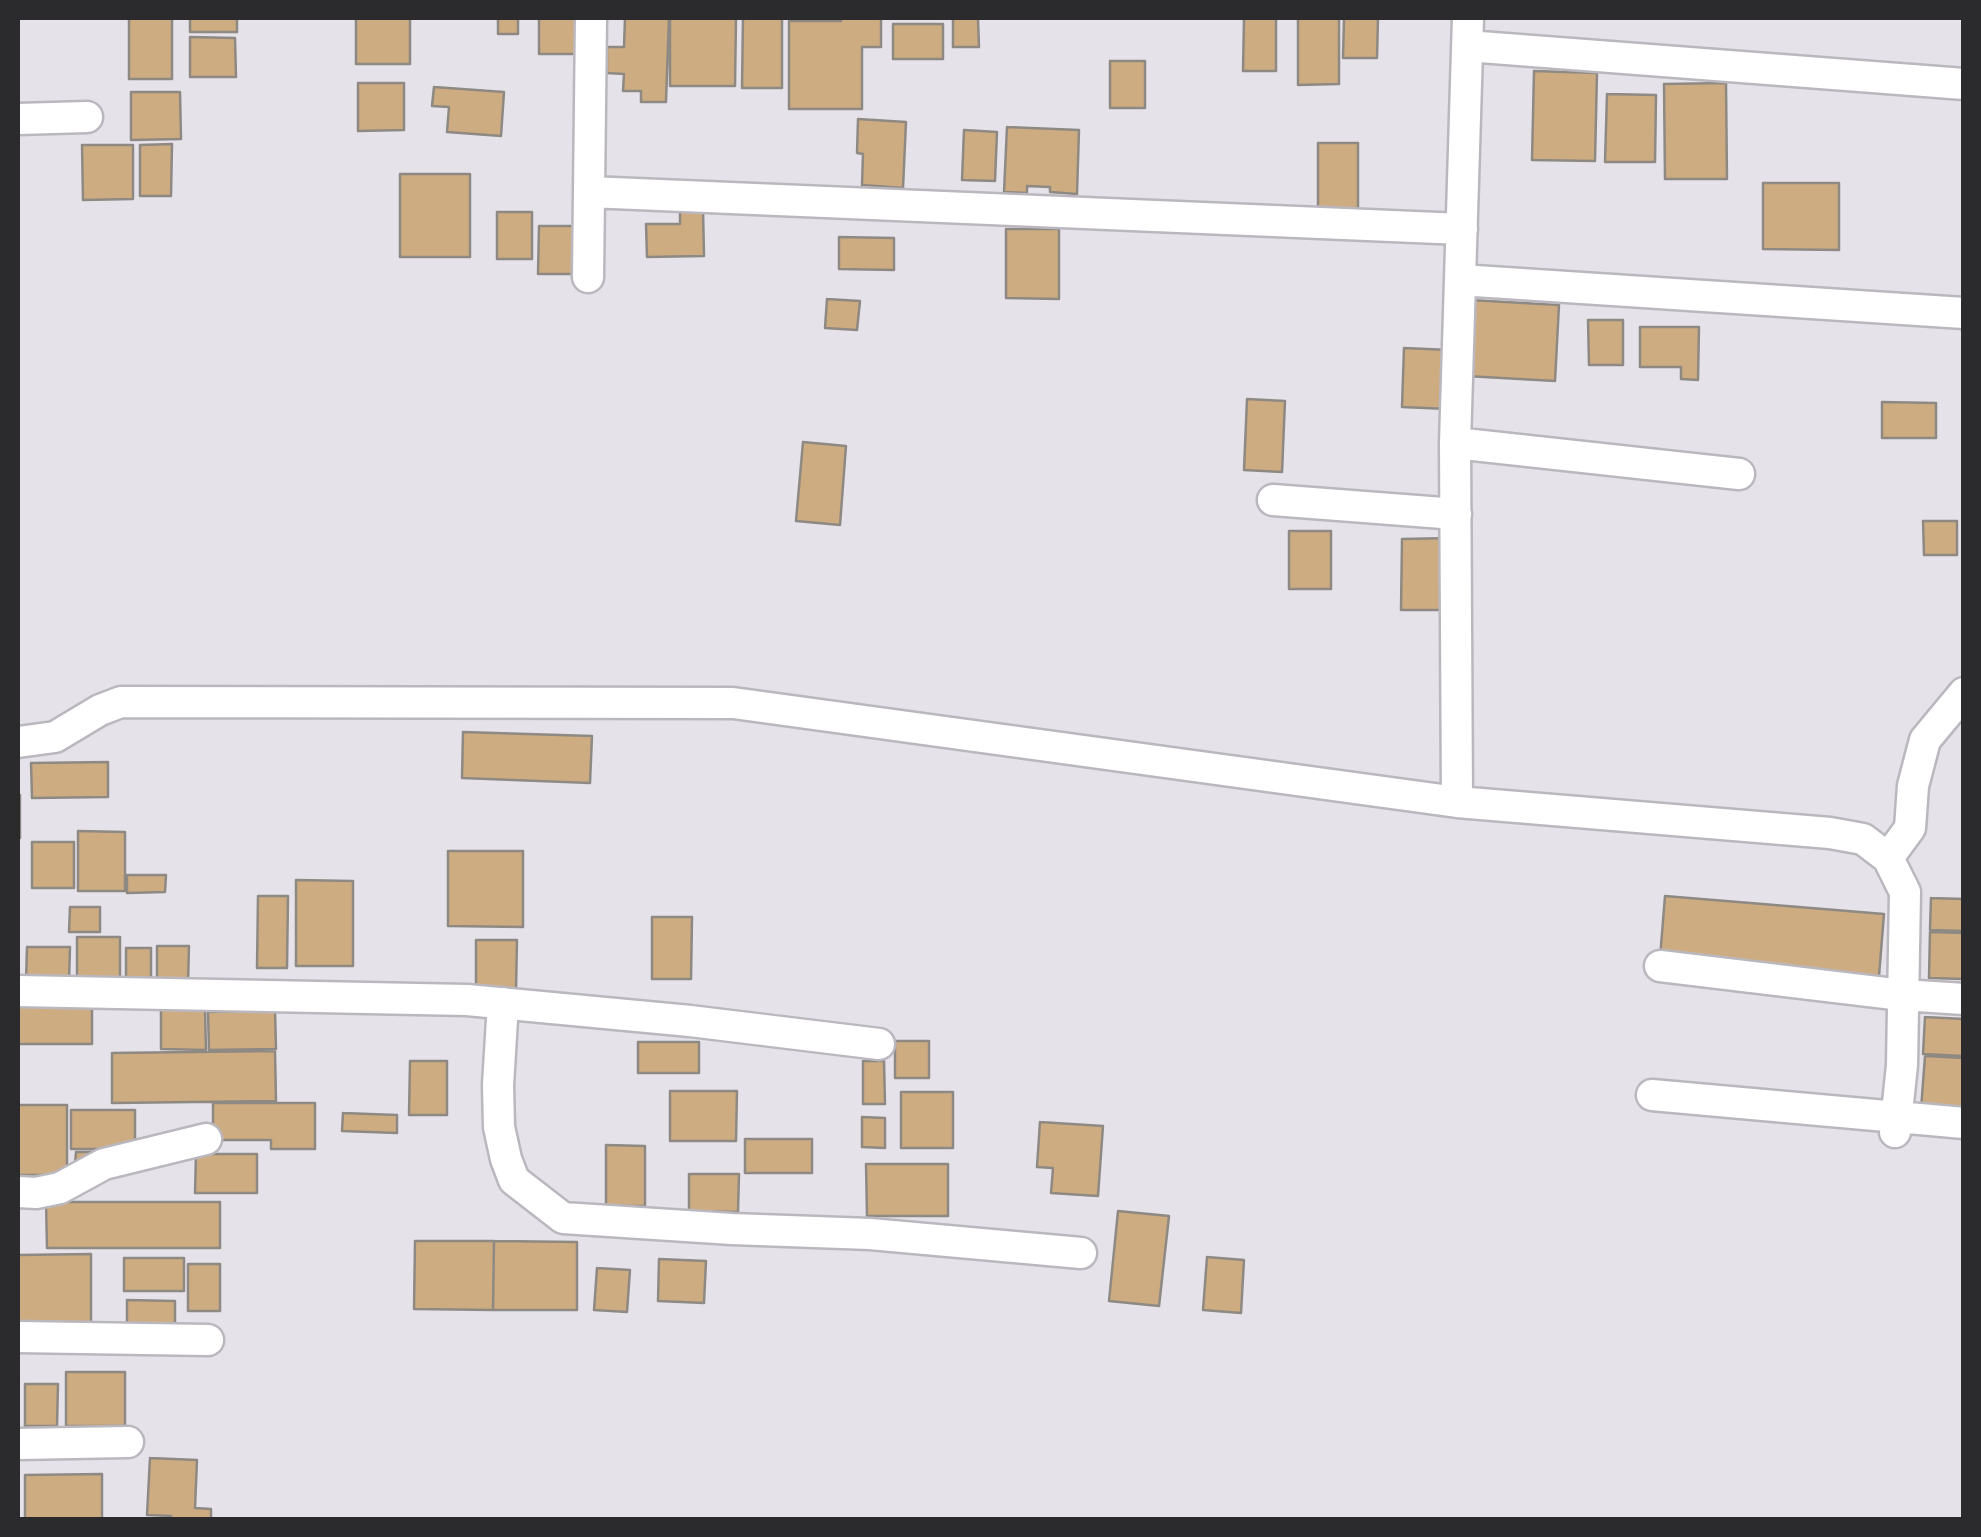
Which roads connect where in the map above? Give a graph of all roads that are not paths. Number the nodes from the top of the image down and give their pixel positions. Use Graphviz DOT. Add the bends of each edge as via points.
graph roads {
  1 [pos="591,18"];
  2 [pos="1467,32"];
  3 [pos="1964,84"];
  4 [pos="88,117"];
  5 [pos="18,119"];
  6 [pos="589,192"];
  7 [pos="1462,229"];
  8 [pos="588,277"];
  9 [pos="1460,280"];
  10 [pos="1964,313"];
  11 [pos="1455,444"];
  12 [pos="1739,474"];
  13 [pos="1273,500"];
  14 [pos="1456,514"];
  15 [pos="1964,693"];
  16 [pos="18,742"];
  17 [pos="1457,802"];
  18 [pos="1888,858"];
  19 [pos="1660,966"];
  20 [pos="18,990"];
  21 [pos="1902,995"];
  22 [pos="1964,998"];
  23 [pos="503,1003"];
  24 [pos="879,1044"];
  25 [pos="1652,1095"];
  26 [pos="1964,1123"];
  27 [pos="1896,1126"];
  28 [pos="206,1139"];
  29 [pos="18,1192"];
  30 [pos="1081,1253"];
  31 [pos="18,1337"];
  32 [pos="208,1340"];
  33 [pos="128,1442"];
  34 [pos="18,1444"];
  1 -- 6 [label="street"];
  2 -- 3 [label="street"];
  2 -- 7 [label="street"];
  4 -- 5 [label="street"];
  6 -- 7 [label="street"];
  6 -- 8 [label="street"];
  7 -- 9 [label="street"];
  9 -- 10 [label="street"];
  9 -- 11 [label="street"];
  11 -- 12 [label="street"];
  11 -- 14 [label="street"];
  13 -- 14 [label="street"];
  14 -- 17 [label="street"];
  15 -- 18 [label="street" via="1925,740 1910,828"];
  16 -- 17 [label="street" via="55,737 122,702 733,703"];
  17 -- 18 [label="street" via="1830,833 1863,840"];
  18 -- 21 [label="street" via="1905,892"];
  19 -- 21 [label="street"];
  20 -- 23 [label="street"];
  21 -- 22 [label="street"];
  21 -- 27 [label="street"];
  23 -- 24 [label="street"];
  23 -- 30 [label="street" via="498,1085 506,1160 514,1180 563,1218"];
  25 -- 27 [label="street"];
  26 -- 27 [label="street"];
  28 -- 29 [label="street" via="104,1164 60,1188"];
  31 -- 32 [label="street"];
  33 -- 34 [label="street"];
}
